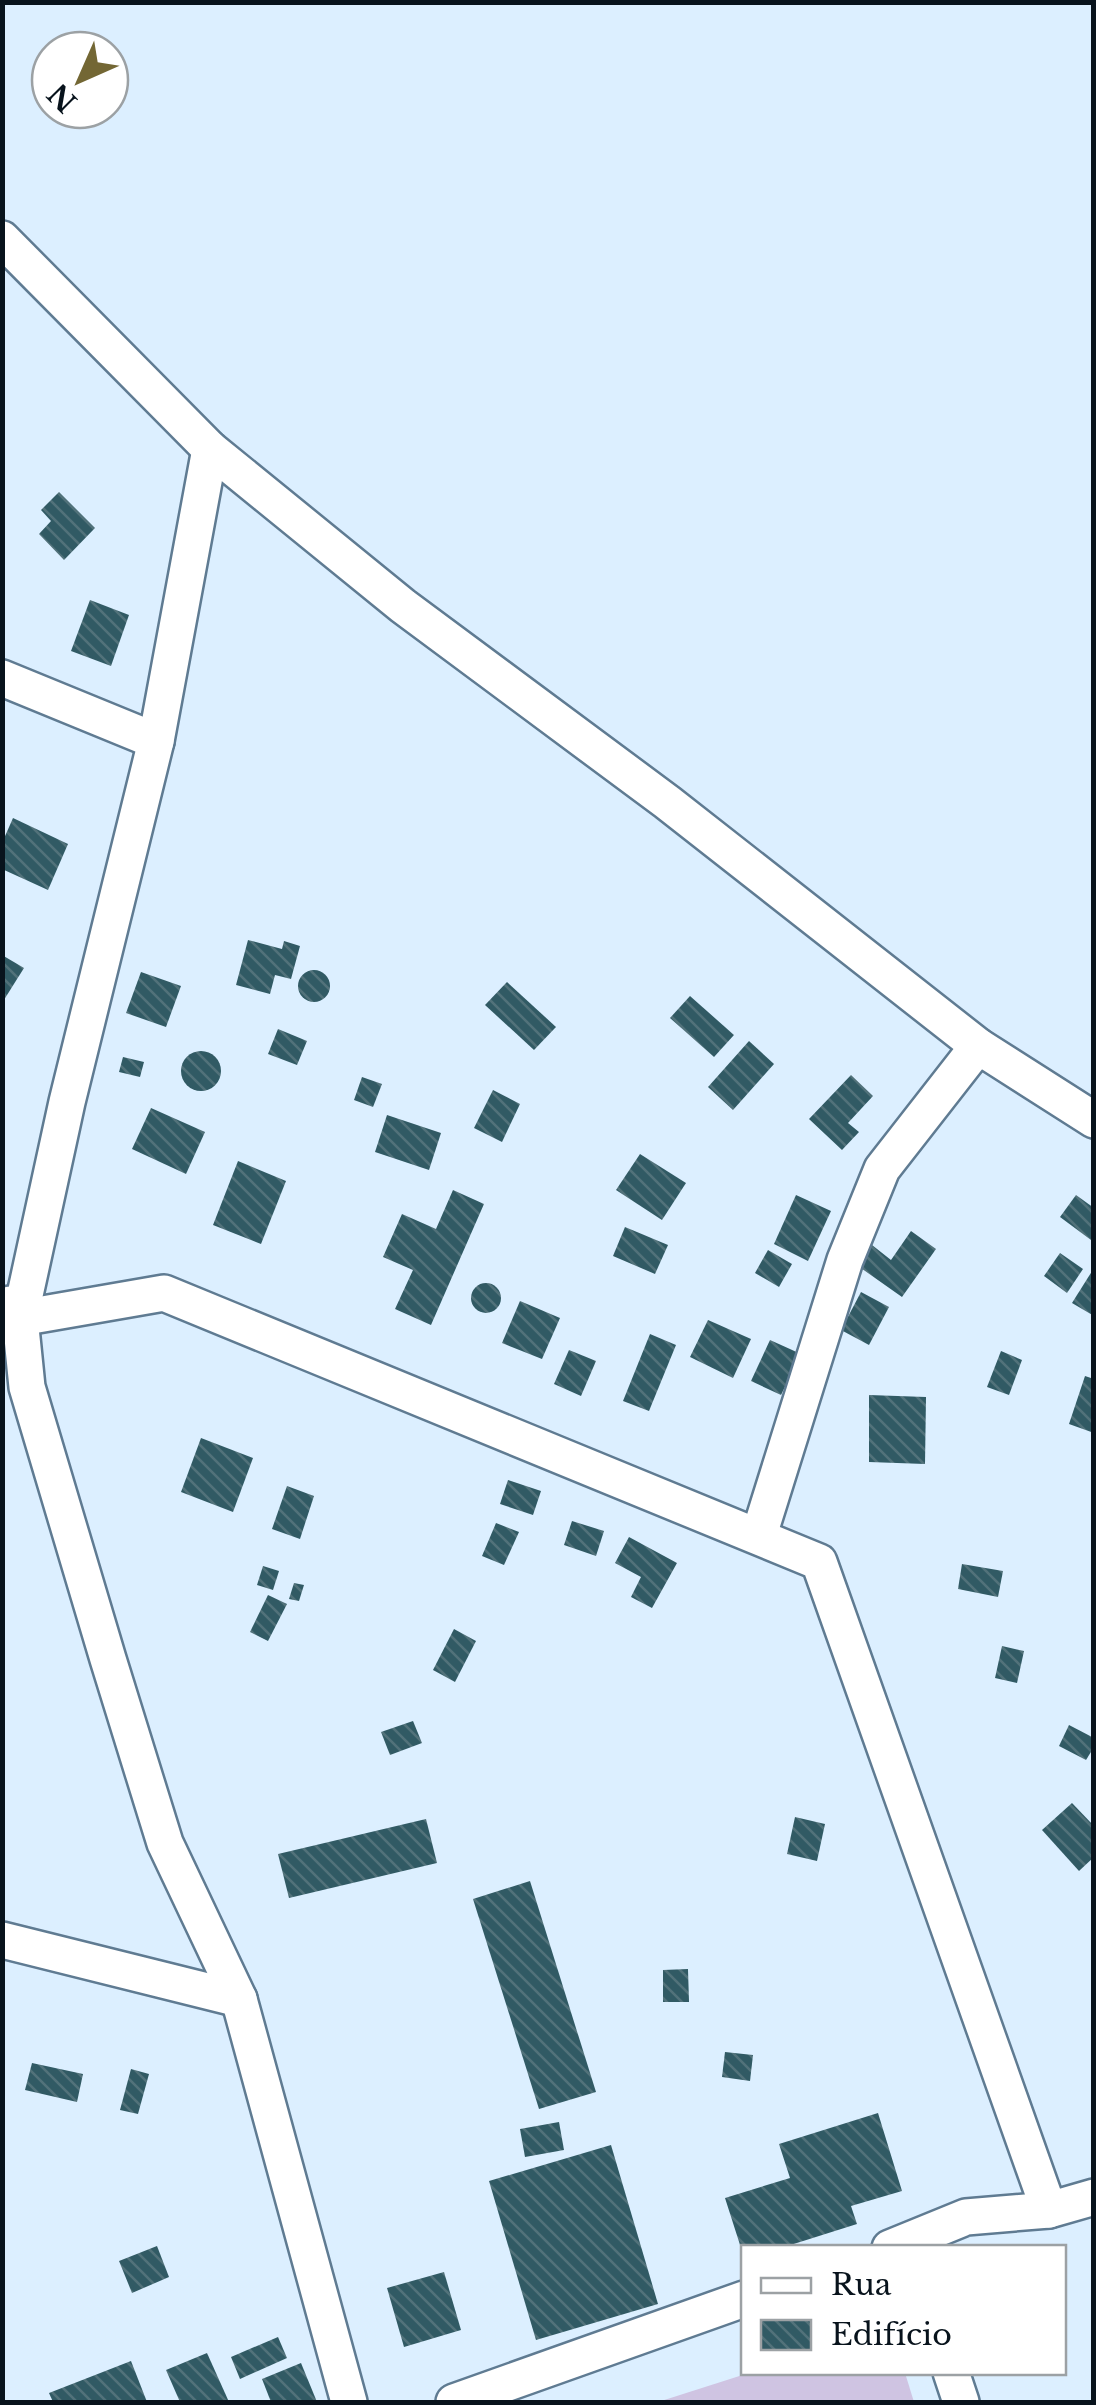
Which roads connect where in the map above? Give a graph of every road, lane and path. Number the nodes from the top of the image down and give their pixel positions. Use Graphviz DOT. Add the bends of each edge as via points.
graph roads {
  1 [pos="2,239"];
  2 [pos="210,449"];
  3 [pos="2,678"];
  4 [pos="156,741"];
  5 [pos="978,1046"];
  6 [pos="1094,1120"];
  7 [pos="12,1306"];
  8 [pos="759,1536"];
  9 [pos="2,1940"];
  10 [pos="239,1999"];
  11 [pos="1094,2198"];
  12 [pos="1049,2210"];
  13 [pos="904,2245"];
  14 [pos="741,2301"];
  15 [pos="953,2375"];
  16 [pos="349,2402"];
  17 [pos="454,2402"];
  18 [pos="961,2402"];
  1 -- 2 [label="street"];
  2 -- 4 [label="street"];
  2 -- 5 [label="street" via="403,606"];
  3 -- 4 [label="street"];
  4 -- 7 [label="street"];
  5 -- 6 [label="street"];
  5 -- 8 [label="street" via="882,1169 845,1260"];
  7 -- 8 [label="street" via="164,1294"];
  7 -- 10 [label="street" via="27,1387 165,1843"];
  8 -- 12 [label="street" via="819,1562"];
  9 -- 10 [label="street"];
  10 -- 16 [label="street"];
  11 -- 12 [label="street"];
  12 -- 13 [label="street" via="966,2218"];
  14 -- 17 [label="street"];
  15 -- 18 [label="street"];
}
